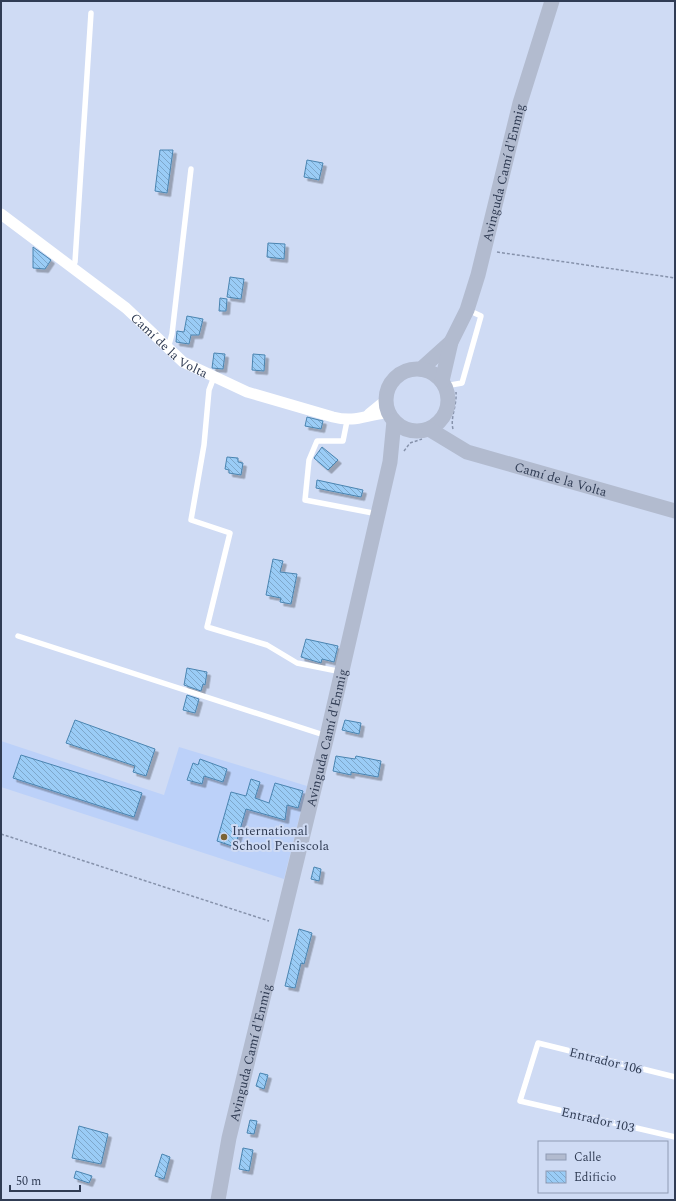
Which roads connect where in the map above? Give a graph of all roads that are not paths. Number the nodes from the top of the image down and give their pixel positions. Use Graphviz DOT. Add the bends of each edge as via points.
graph roads {
  1 [pos="552,1"];
  2 [pos="91,13"];
  3 [pos="191,169"];
  4 [pos="1,214"];
  5 [pos="72,266"];
  6 [pos="467,310"];
  7 [pos="451,342"];
  8 [pos="168,348"];
  9 [pos="422,369"];
  10 [pos="214,377"];
  11 [pos="447,384"];
  12 [pos="389,412"];
  13 [pos="443,417"];
  14 [pos="347,420"];
  15 [pos="422,433"];
  16 [pos="449,441"];
  17 [pos="395,458"];
  18 [pos="675,511"];
  19 [pos="378,514"];
  20 [pos="18,636"];
  21 [pos="342,672"];
  22 [pos="327,736"];
  23 [pos="675,1077"];
  24 [pos="520,1101"];
  25 [pos="675,1137"];
  26 [pos="218,1200"];
  1 -- 6 [label="street, Avinguda Camí d'Enmig" via="520,103"];
  2 -- 5 [label="lane" via="75,262"];
  3 -- 8 [label="lane" via="172,334"];
  4 -- 5 [label="street, Camí de la Volta"];
  5 -- 8 [label="street, Camí de la Volta" via="126,308"];
  6 -- 7 [label="street, Avinguda Camí d'Enmig"];
  6 -- 11 [label="lane" via="481,316 462,383"];
  7 -- 9 [label="street, Avinguda Camí d'Enmig"];
  7 -- 11 [label="street, Avinguda Camí d'Enmig"];
  8 -- 10 [label="street, Camí de la Volta" via="183,362"];
  9 -- 11 [label="street" via="433,373"];
  9 -- 12 [label="street" via="404,372 390,383"];
  10 -- 14 [label="street, Camí de la Volta" via="247,392"];
  10 -- 21 [label="lane" via="209,390 204,445 191,520 230,533 207,627 267,645 297,663"];
  11 -- 13 [label="street" via="448,402"];
  12 -- 14 [label="street, Camí de la Volta"];
  12 -- 15 [label="street" via="403,428"];
  12 -- 17 [label="street, Avinguda Camí d'Enmig"];
  13 -- 15 [label="street"];
  13 -- 16 [label="street"];
  14 -- 19 [label="lane" via="343,441 317,441 309,460 305,500"];
  15 -- 16 [label="street, Camí de la Volta"];
  15 -- 17 [label="street, Avinguda Camí d'Enmig" via="402,442"];
  16 -- 18 [label="street, Camí de la Volta" via="467,452"];
  17 -- 19 [label="street, Avinguda Camí d'Enmig"];
  19 -- 21 [label="street, Avinguda Camí d'Enmig"];
  20 -- 22 [label="lane"];
  21 -- 22 [label="street, Avinguda Camí d'Enmig"];
  22 -- 26 [label="street, Avinguda Camí d'Enmig" via="229,1138"];
  23 -- 24 [label="lane, Entrador 106" via="538,1043"];
  24 -- 25 [label="lane, Entrador 103"];
}
